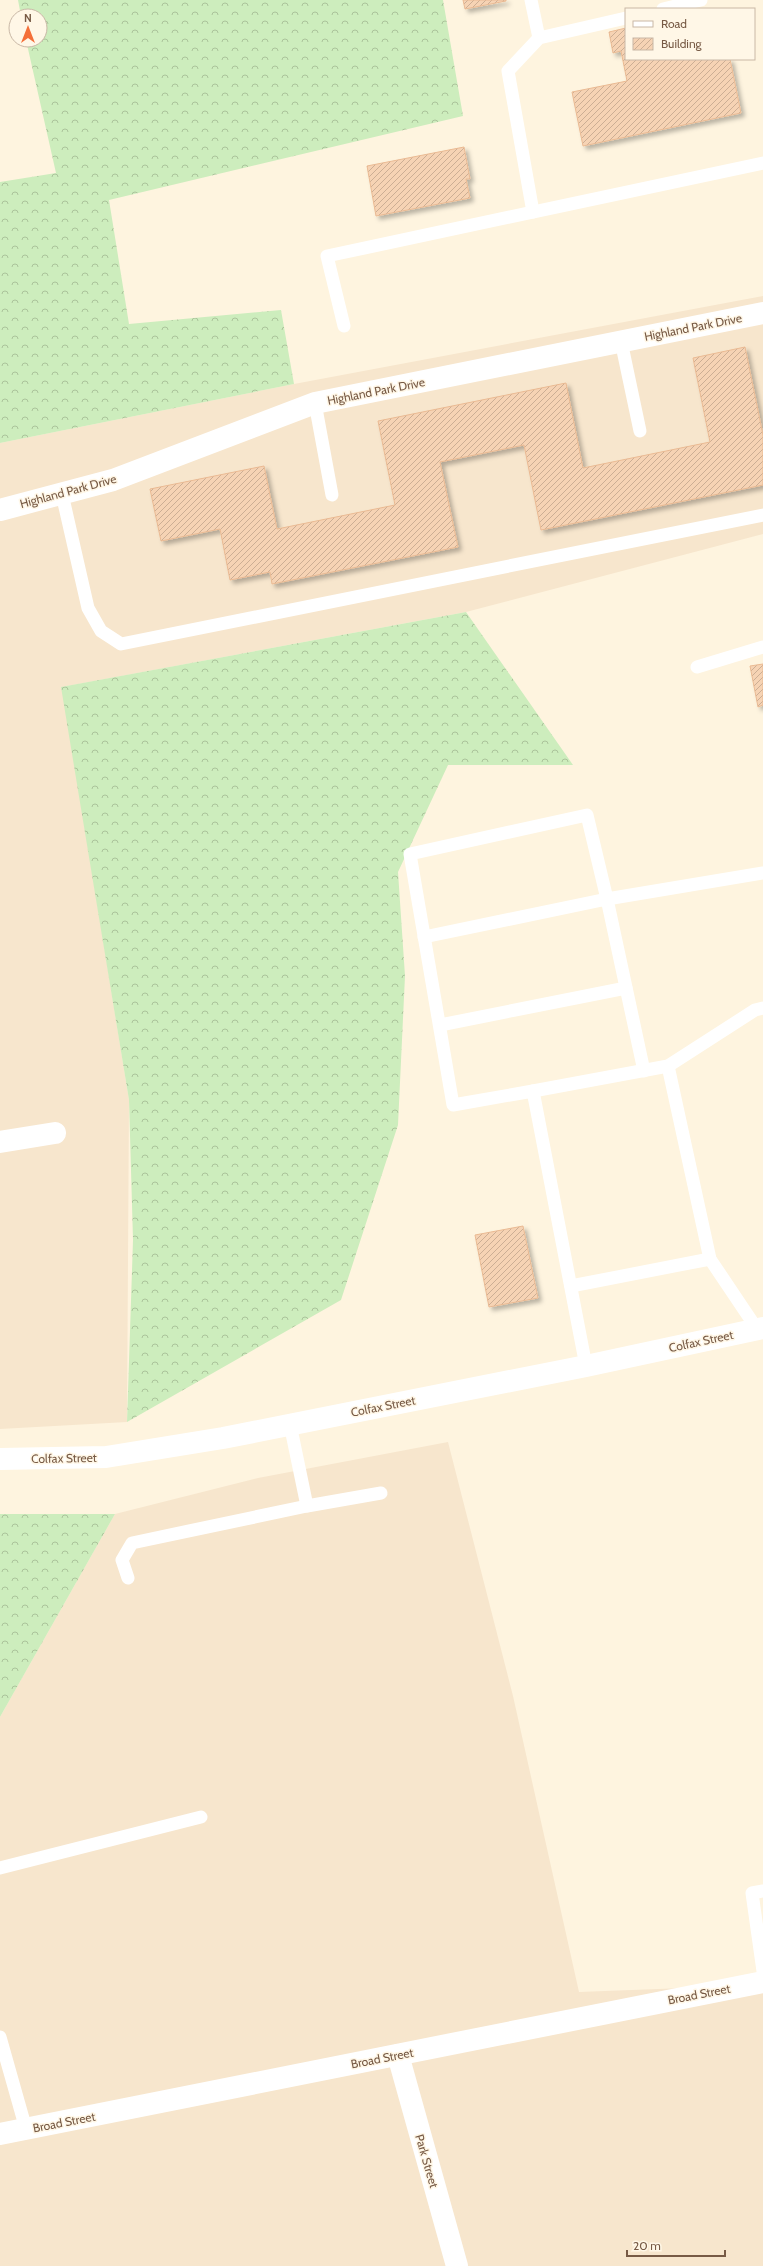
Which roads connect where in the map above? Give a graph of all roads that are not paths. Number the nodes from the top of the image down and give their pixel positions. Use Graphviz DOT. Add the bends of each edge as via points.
graph roads {
  1 [pos="531,0"];
  2 [pos="701,0"];
  3 [pos="667,8"];
  4 [pos="625,18"];
  5 [pos="539,38"];
  6 [pos="763,163"];
  7 [pos="533,212"];
  8 [pos="763,313"];
  9 [pos="344,326"];
  10 [pos="621,341"];
  11 [pos="315,403"];
  12 [pos="640,431"];
  13 [pos="62,494"];
  14 [pos="332,495"];
  15 [pos="0,510"];
  16 [pos="763,515"];
  17 [pos="763,648"];
  18 [pos="697,667"];
  19 [pos="763,873"];
  20 [pos="607,899"];
  21 [pos="424,937"];
  22 [pos="626,988"];
  23 [pos="763,1008"];
  24 [pos="440,1025"];
  25 [pos="668,1066"];
  26 [pos="644,1071"];
  27 [pos="533,1091"];
  28 [pos="55,1134"];
  29 [pos="0,1142"];
  30 [pos="710,1259"];
  31 [pos="570,1286"];
  32 [pos="760,1328"];
  33 [pos="586,1366"];
  34 [pos="290,1424"];
  35 [pos="0,1459"];
  36 [pos="381,1493"];
  37 [pos="307,1506"];
  38 [pos="128,1578"];
  39 [pos="201,1817"];
  40 [pos="0,1868"];
  41 [pos="763,1891"];
  42 [pos="763,1971"];
  43 [pos="763,1982"];
  44 [pos="0,2037"];
  45 [pos="398,2055"];
  46 [pos="26,2129"];
  47 [pos="0,2134"];
  48 [pos="457,2266"];
  1 -- 5 [label="lane"];
  2 -- 3 [label="lane"];
  4 -- 5 [label="lane"];
  5 -- 7 [label="lane" via="508,71"];
  6 -- 7 [label="lane"];
  7 -- 9 [label="lane" via="328,256"];
  8 -- 10 [label="street, Highland Park Drive"];
  10 -- 11 [label="street, Highland Park Drive"];
  10 -- 12 [label="lane"];
  11 -- 13 [label="street, Highland Park Drive" via="113,480"];
  11 -- 14 [label="lane"];
  13 -- 15 [label="street, Highland Park Drive"];
  13 -- 16 [label="lane" via="88,608 101,631 121,644"];
  17 -- 18 [label="lane"];
  19 -- 20 [label="lane"];
  20 -- 21 [label="lane"];
  20 -- 21 [label="lane" via="587,815 410,854"];
  20 -- 22 [label="lane"];
  21 -- 24 [label="lane"];
  22 -- 24 [label="lane"];
  22 -- 26 [label="lane"];
  23 -- 25 [label="lane" via="755,1010"];
  24 -- 27 [label="lane" via="453,1105"];
  25 -- 26 [label="lane"];
  25 -- 30 [label="lane"];
  26 -- 27 [label="lane"];
  27 -- 31 [label="lane"];
  28 -- 29 [label="street"];
  30 -- 31 [label="lane"];
  30 -- 32 [label="lane"];
  31 -- 33 [label="lane"];
  32 -- 33 [label="street, Colfax Street"];
  33 -- 34 [label="street, Colfax Street"];
  34 -- 35 [label="street, Colfax Street" via="106,1457"];
  34 -- 37 [label="lane"];
  36 -- 37 [label="lane"];
  37 -- 38 [label="lane" via="132,1543 122,1560"];
  39 -- 40 [label="lane"];
  41 -- 42 [label="lane" via="752,1893"];
  43 -- 45 [label="street, Broad Street"];
  44 -- 46 [label="lane"];
  45 -- 46 [label="street, Broad Street"];
  45 -- 48 [label="street, Park Street"];
  46 -- 47 [label="street, Broad Street"];
}
